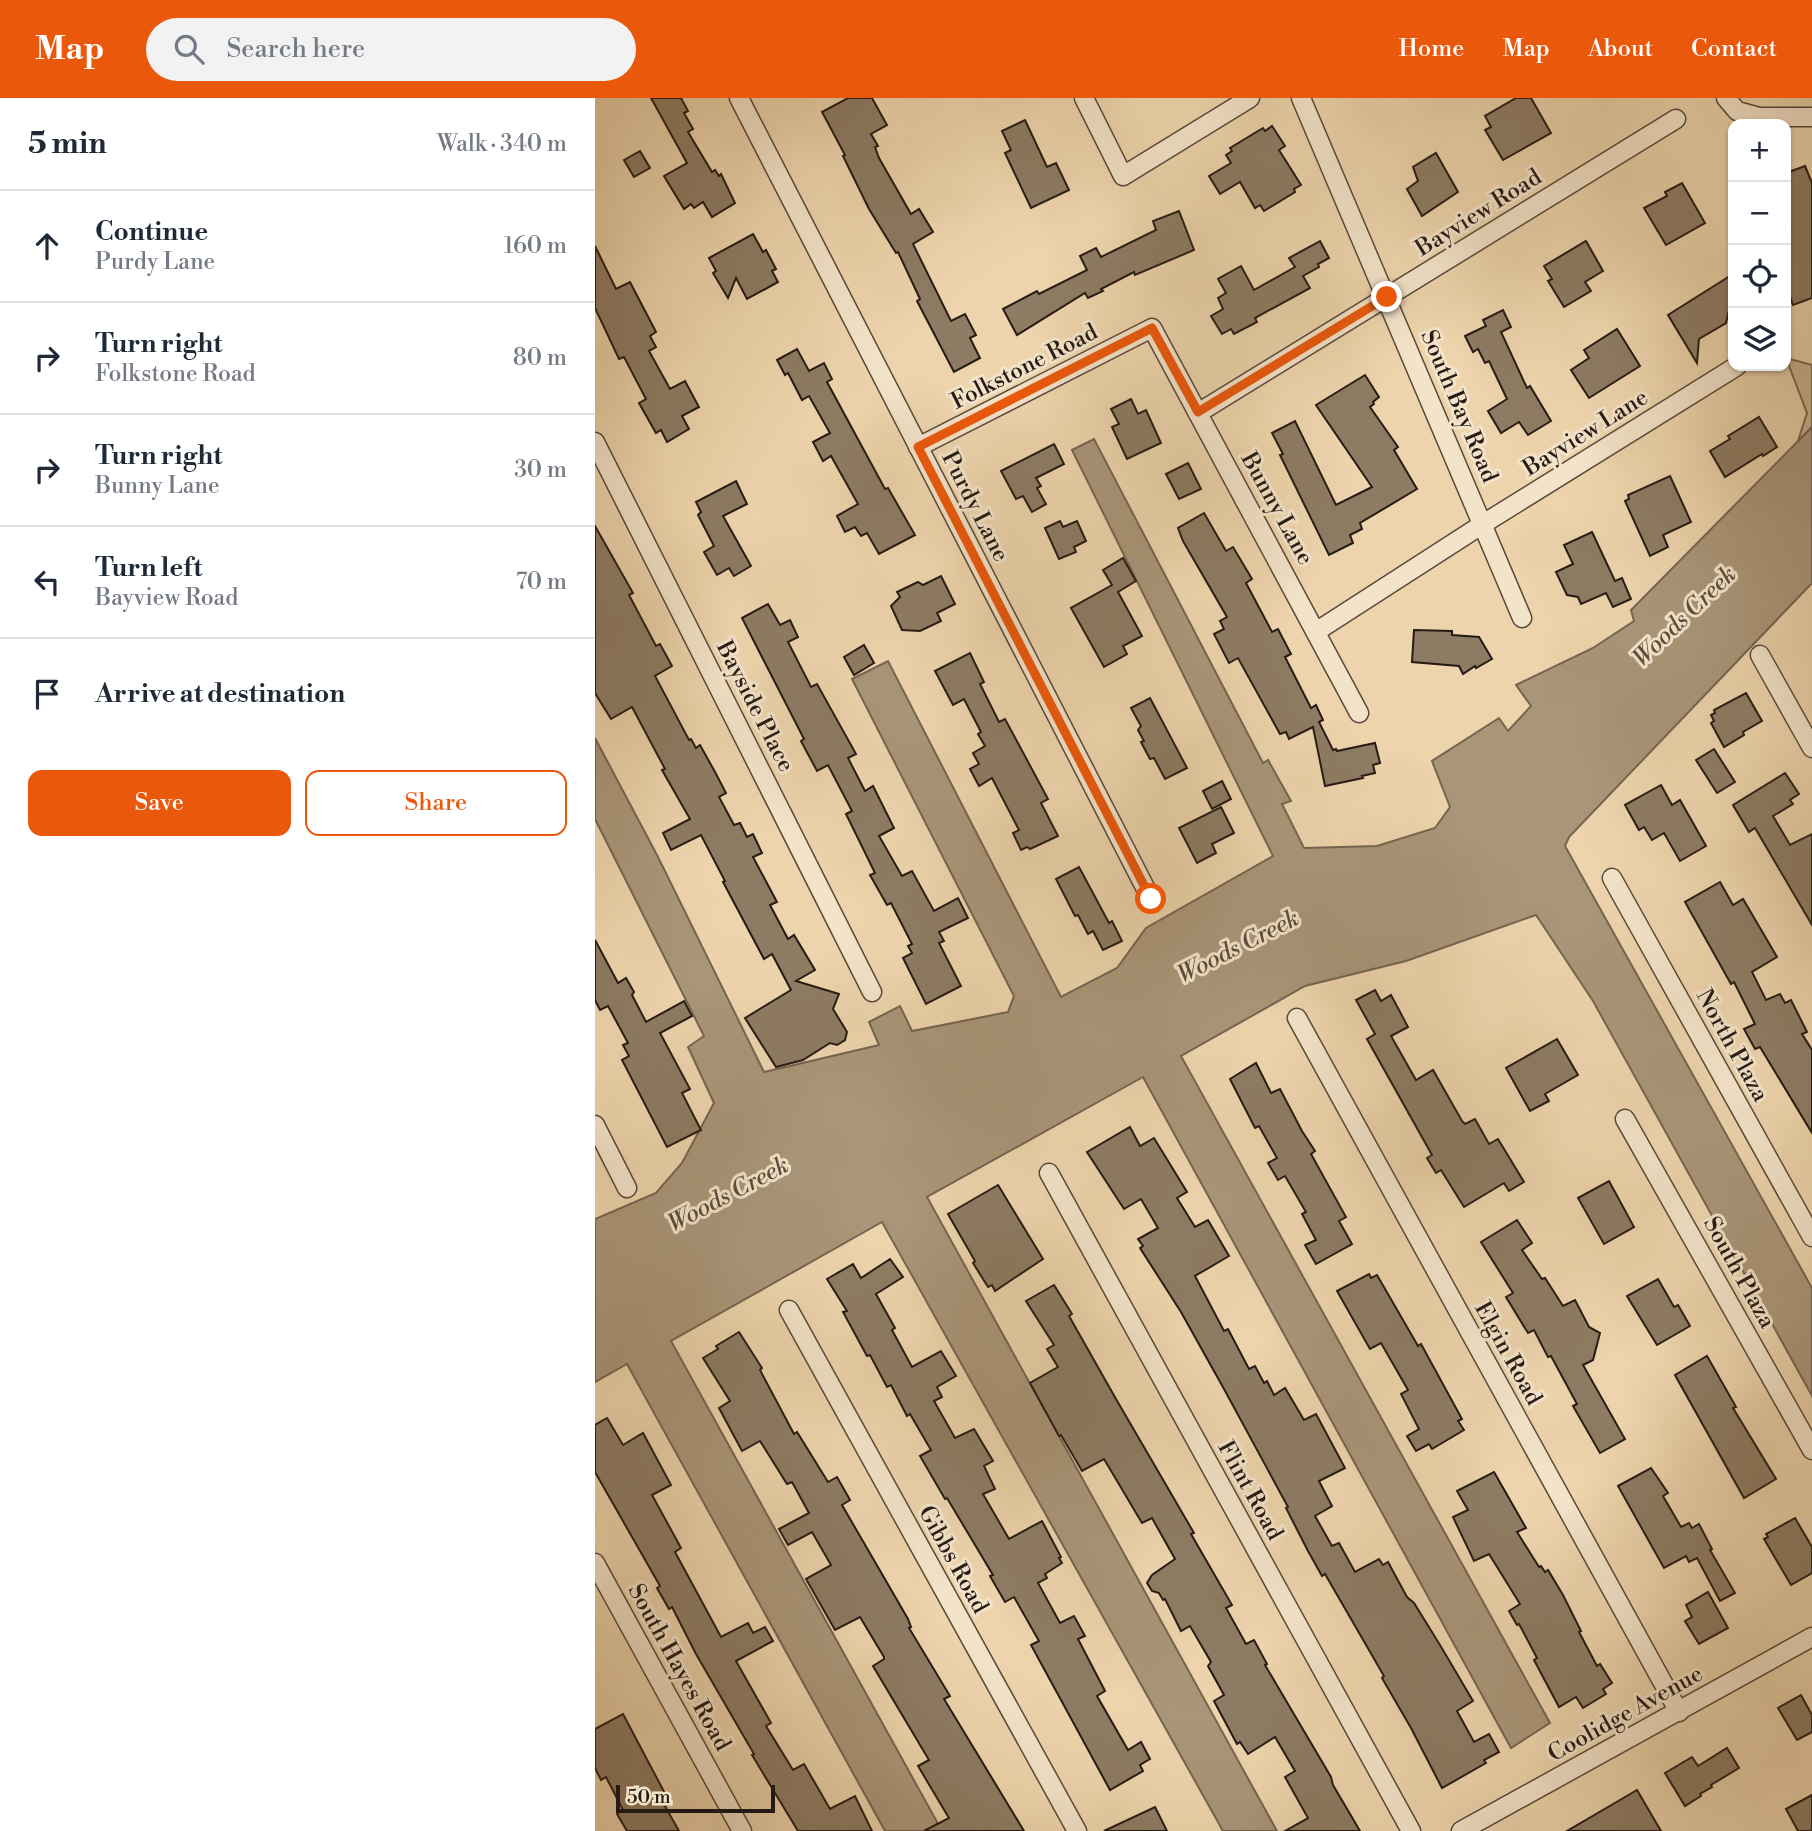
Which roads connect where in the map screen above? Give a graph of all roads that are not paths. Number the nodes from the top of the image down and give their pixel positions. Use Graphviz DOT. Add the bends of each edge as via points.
graph roads {
  1 [pos="739,98"];
  2 [pos="1084,98"];
  3 [pos="1250,98"];
  4 [pos="1301,98"];
  5 [pos="1726,98"];
  6 [pos="1812,117"];
  7 [pos="1676,119"];
  8 [pos="1387,297"];
  9 [pos="1152,328"];
  10 [pos="1729,371"];
  11 [pos="1198,412"];
  12 [pos="595,442"];
  13 [pos="918,447"];
  14 [pos="1483,524"];
  15 [pos="1522,618"];
  16 [pos="1317,632"];
  17 [pos="1760,655"];
  18 [pos="1359,713"];
  19 [pos="1812,748"];
  20 [pos="1612,878"];
  21 [pos="1151,899"];
  22 [pos="873,992"];
  23 [pos="1297,1018"];
  24 [pos="1625,1119"];
  25 [pos="595,1125"];
  26 [pos="1049,1173"];
  27 [pos="627,1188"];
  28 [pos="1812,1237"];
  29 [pos="789,1310"];
  30 [pos="1812,1450"];
  31 [pos="595,1563"];
  32 [pos="1812,1637"];
  33 [pos="1679,1712"];
  34 [pos="742,1831"];
  35 [pos="1077,1831"];
  36 [pos="1411,1831"];
  37 [pos="1461,1831"];
  1 -- 13 [label="street, Purdy Lane"];
  2 -- 3 [label="street" via="1123,176"];
  4 -- 8 [label="street, South Bay Road"];
  5 -- 6 [label="street" via="1737,111 1759,117"];
  7 -- 8 [label="street, Bayview Road"];
  8 -- 11 [label="street, Bayview Road"];
  8 -- 14 [label="street, South Bay Road"];
  9 -- 11 [label="street, Bunny Lane"];
  9 -- 13 [label="street, Folkstone Road"];
  10 -- 14 [label="street, Bayview Lane"];
  11 -- 16 [label="street, Bunny Lane"];
  12 -- 22 [label="street, Bayside Place"];
  13 -- 21 [label="street, Purdy Lane"];
  14 -- 15 [label="street, South Bay Road"];
  14 -- 16 [label="street, Bayview Lane"];
  16 -- 18 [label="street, Bunny Lane"];
  17 -- 19 [label="street"];
  20 -- 28 [label="street, North Plaza"];
  23 -- 33 [label="street, Elgin Road"];
  24 -- 30 [label="street, South Plaza"];
  25 -- 27 [label="street"];
  26 -- 36 [label="street, Flint Road"];
  29 -- 35 [label="street, Gibbs Road"];
  31 -- 34 [label="street, South Hayes Road"];
  32 -- 33 [label="street, Coolidge Avenue"];
  33 -- 37 [label="street, Coolidge Avenue"];
}
